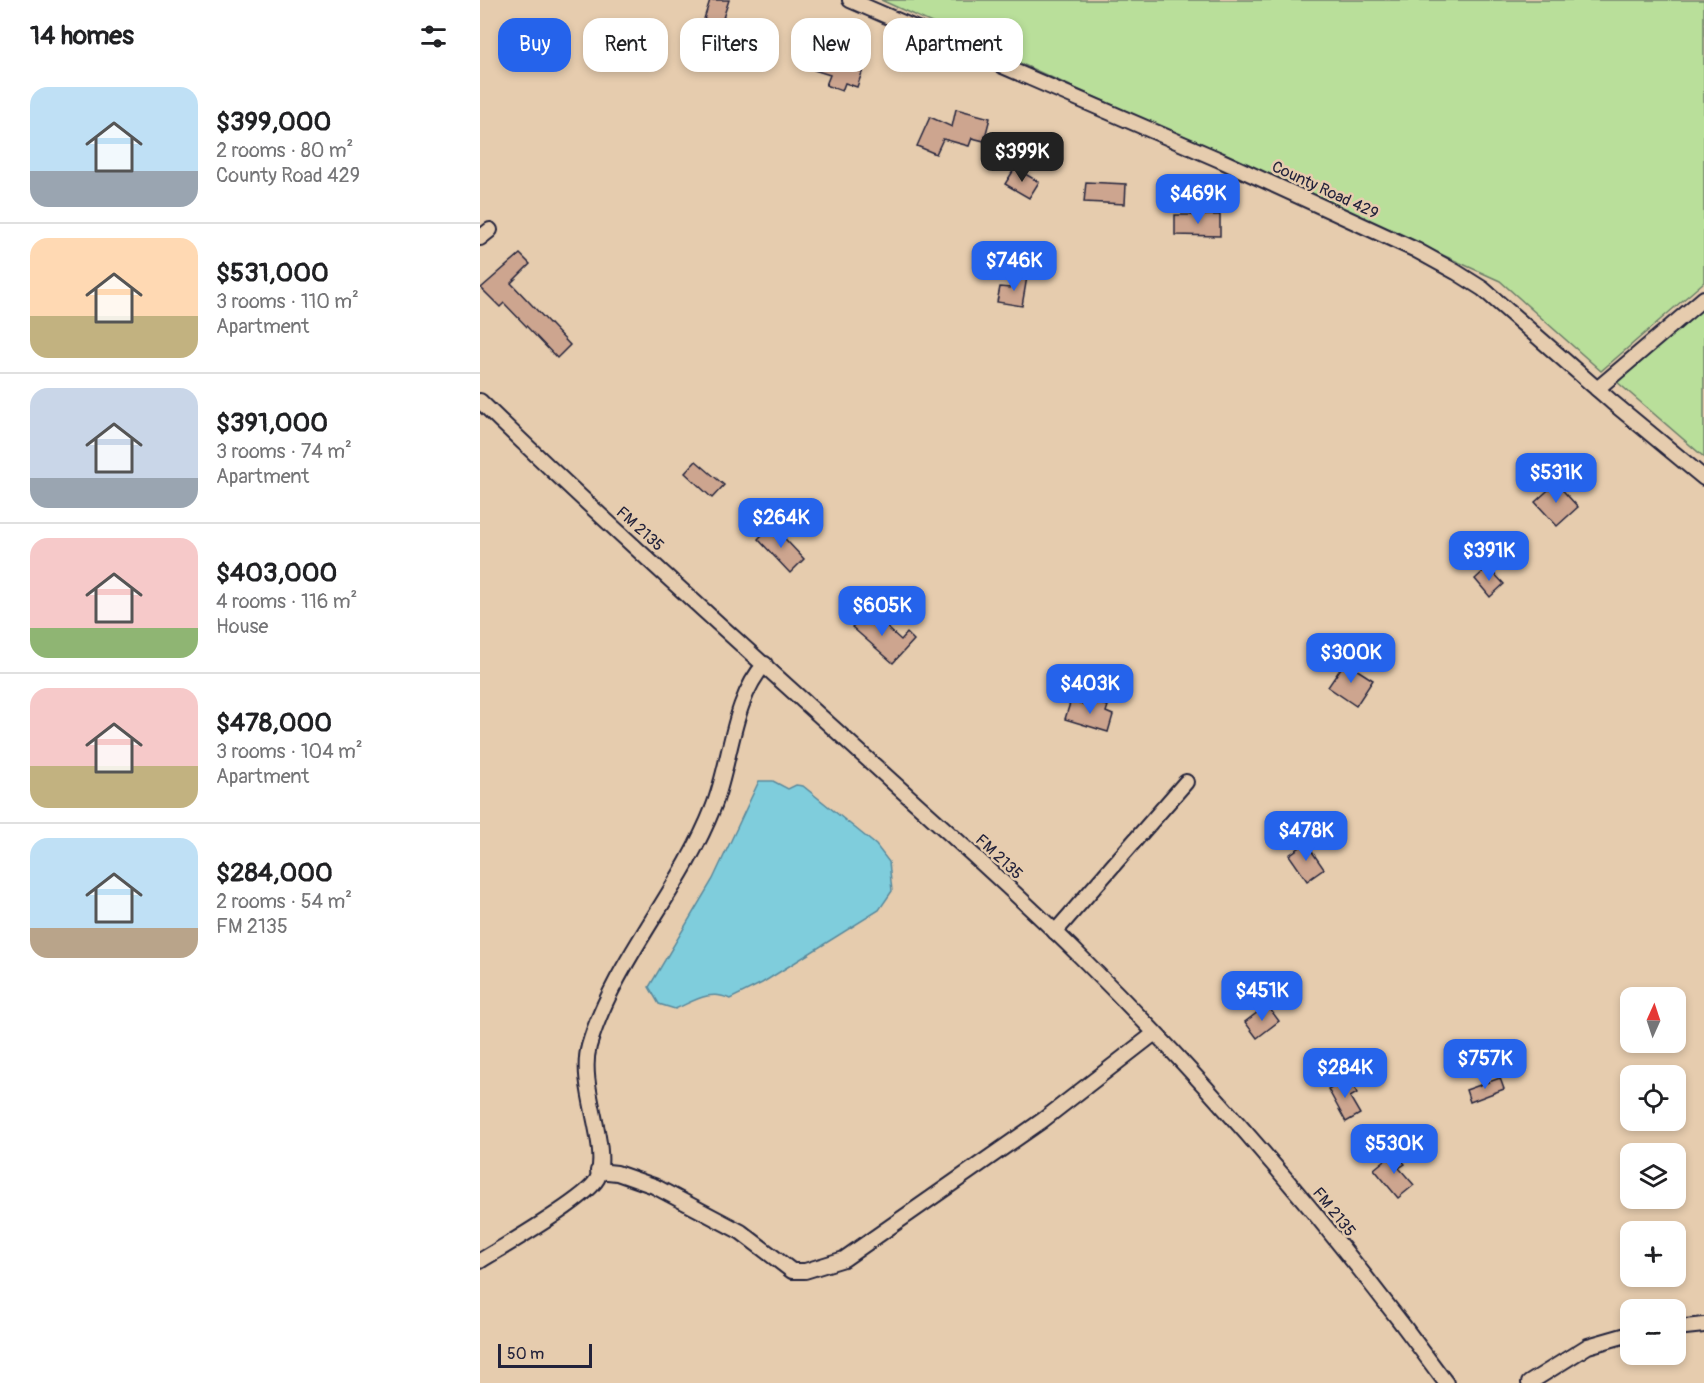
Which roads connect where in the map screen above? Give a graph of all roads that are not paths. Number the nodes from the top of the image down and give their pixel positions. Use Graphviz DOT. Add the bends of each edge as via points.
graph roads {
  1 [pos="850,0"];
  2 [pos="1704,298"];
  3 [pos="1597,389"];
  4 [pos="480,401"];
  5 [pos="1704,478"];
  6 [pos="765,664"];
  7 [pos="1186,782"];
  8 [pos="1055,932"];
  9 [pos="1155,1033"];
  10 [pos="598,1171"];
  11 [pos="480,1261"];
  12 [pos="1704,1325"];
  13 [pos="1686,1327"];
  14 [pos="1620,1337"];
  15 [pos="1446,1383"];
  16 [pos="1529,1383"];
  1 -- 3 [label="street, County Road 429" via="1220,159 1416,250 1483,289"];
  2 -- 3 [label="street"];
  3 -- 5 [label="street, County Road 429"];
  4 -- 6 [label="street, FM 2135 / FM 2135"];
  6 -- 8 [label="street, FM 2135 / FM 2135"];
  6 -- 10 [label="street" via="752,678 741,708 712,810 608,999 588,1048 587,1077"];
  7 -- 8 [label="street"];
  8 -- 9 [label="street, FM 2135 / FM 2135"];
  9 -- 10 [label="street" via="1043,1120 901,1221 844,1258 805,1270 792,1271 741,1232 654,1186"];
  9 -- 15 [label="street, FM 2135 / FM 2135" via="1277,1168"];
  10 -- 11 [label="street" via="598,1179 581,1196"];
  12 -- 13 [label="street"];
  14 -- 16 [label="street" via="1588,1346"];
}
